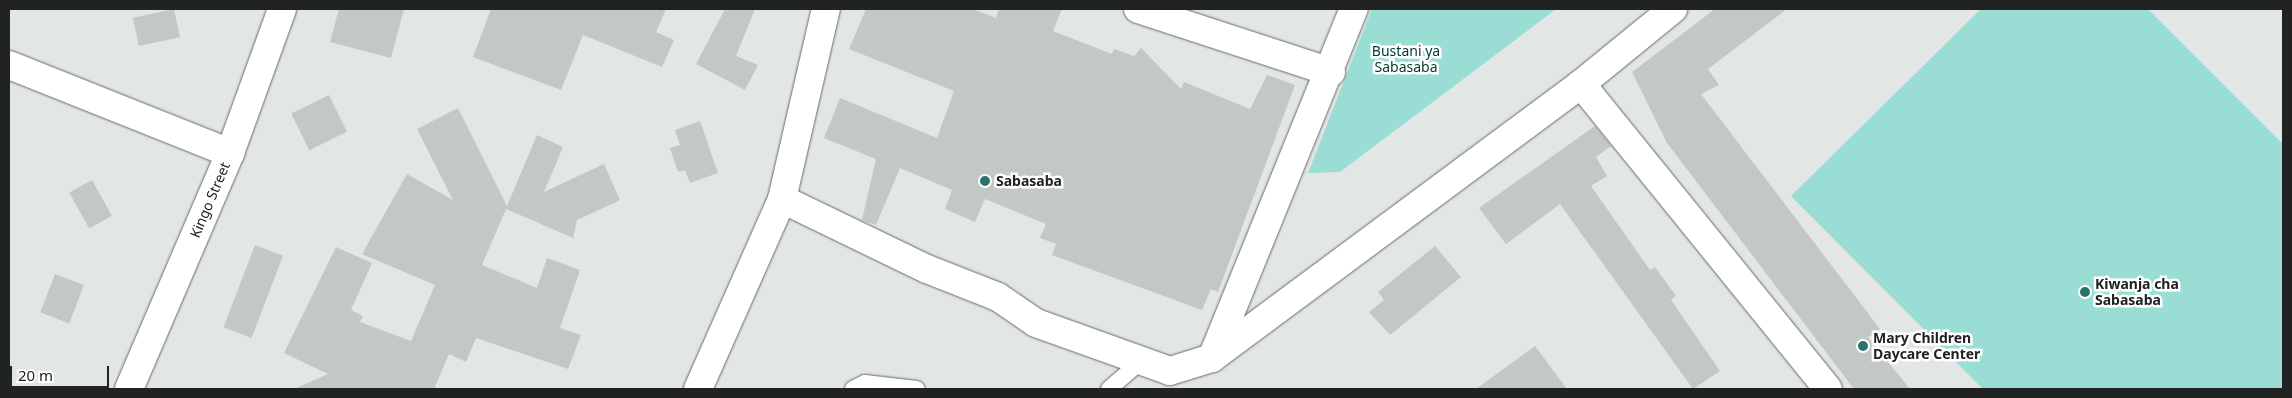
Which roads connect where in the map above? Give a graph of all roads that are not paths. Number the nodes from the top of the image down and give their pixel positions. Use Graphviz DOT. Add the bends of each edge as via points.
graph roads {
  1 [pos="282,9"];
  2 [pos="826,9"];
  3 [pos="1138,9"];
  4 [pos="1354,9"];
  5 [pos="1673,9"];
  6 [pos="9,65"];
  7 [pos="1331,72"];
  8 [pos="1581,84"];
  9 [pos="230,153"];
  10 [pos="782,199"];
  11 [pos="1212,358"];
  12 [pos="1140,362"];
  13 [pos="130,389"];
  14 [pos="698,389"];
  15 [pos="853,389"];
  16 [pos="917,389"];
  17 [pos="1109,389"];
  18 [pos="1828,389"];
  1 -- 9 [label="street, Kingo Street"];
  2 -- 10 [label="street"];
  3 -- 7 [label="street"];
  4 -- 7 [label="street"];
  5 -- 8 [label="street"];
  6 -- 9 [label="street"];
  7 -- 11 [label="street" via="1268,213"];
  8 -- 11 [label="street"];
  8 -- 18 [label="street"];
  9 -- 13 [label="street, Kingo Street"];
  10 -- 12 [label="street" via="927,269 998,297 1036,323 1080,336"];
  10 -- 14 [label="street"];
  11 -- 12 [label="street" via="1170,371"];
  12 -- 17 [label="lane"];
  15 -- 16 [label="lane" via="865,383"];
}
